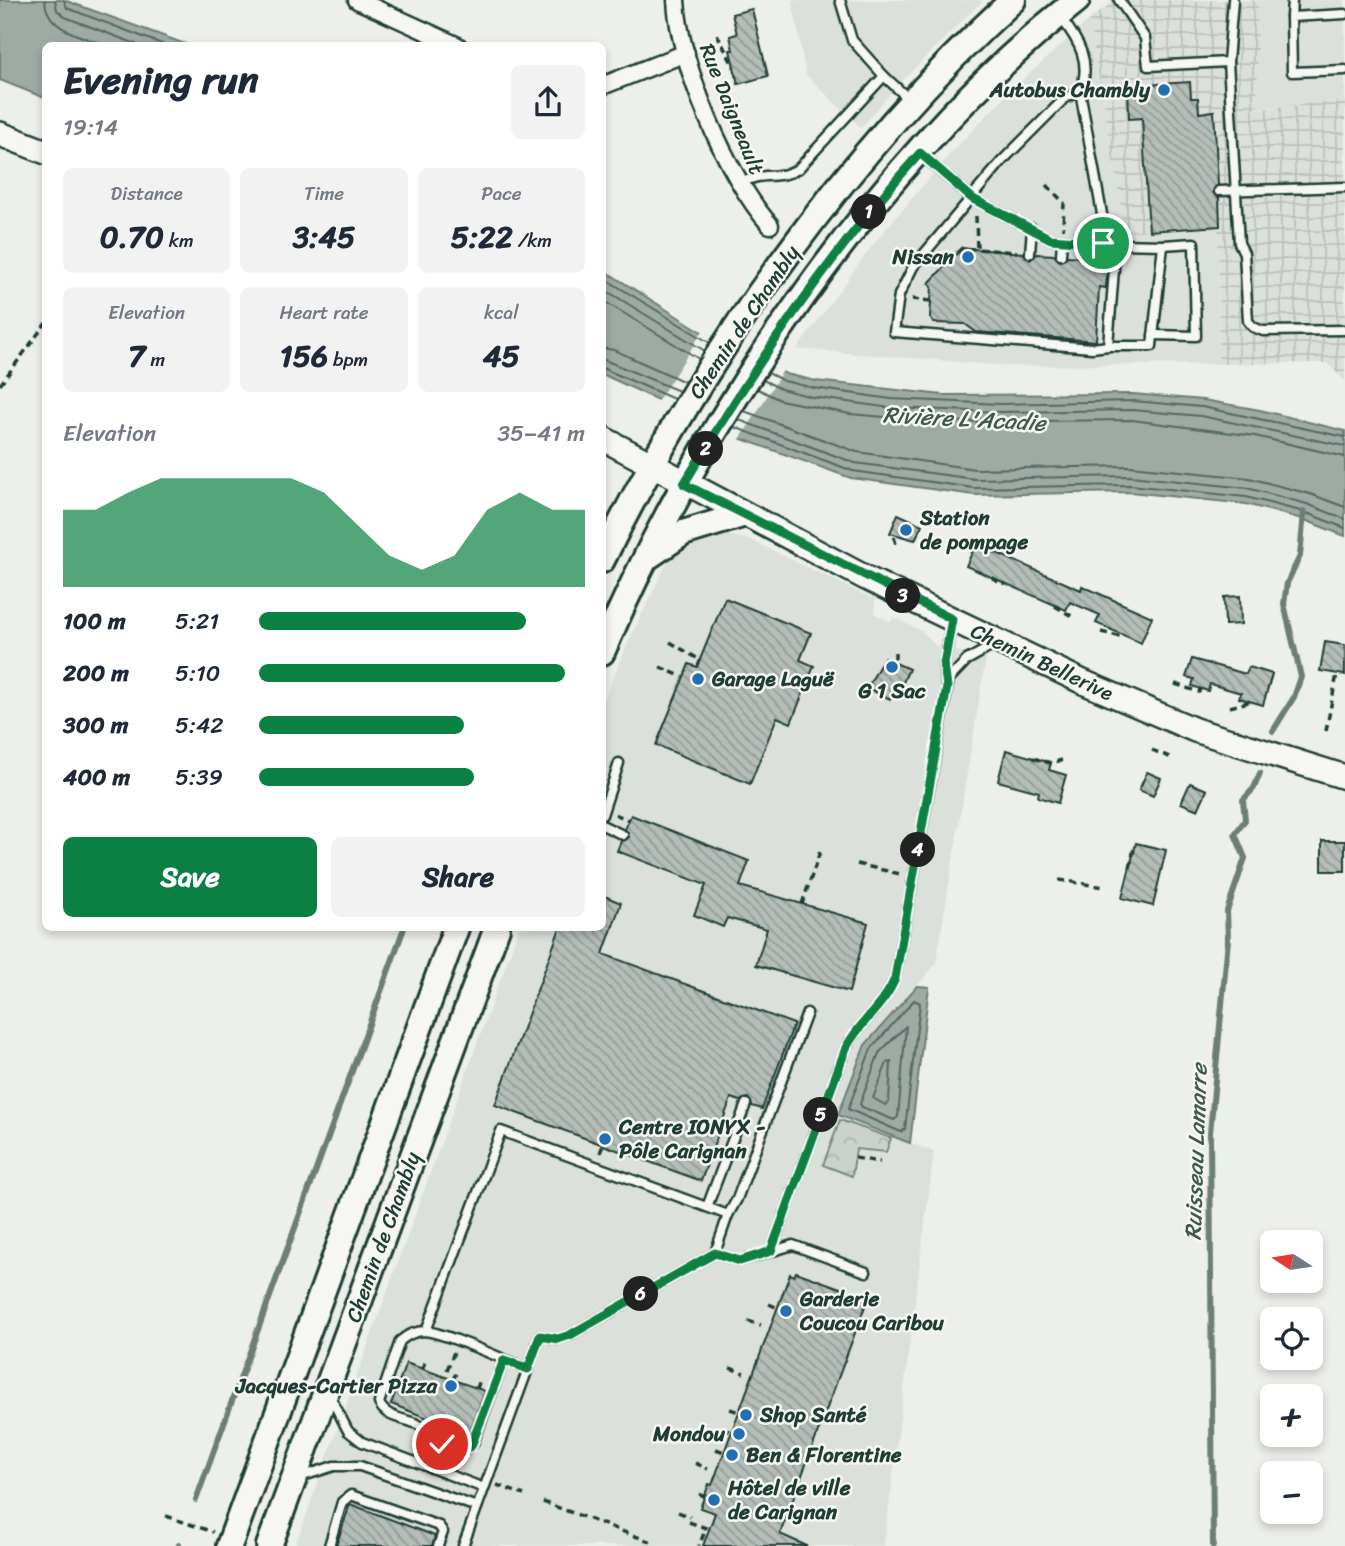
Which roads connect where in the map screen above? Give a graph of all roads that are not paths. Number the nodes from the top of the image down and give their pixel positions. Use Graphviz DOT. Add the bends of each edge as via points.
graph roads {
  1 [pos="358,0"];
  2 [pos="676,0"];
  3 [pos="840,0"];
  4 [pos="1013,0"];
  5 [pos="1119,0"];
  6 [pos="1233,0"];
  7 [pos="1292,0"];
  8 [pos="1068,8"];
  9 [pos="1345,14"];
  10 [pos="1291,16"];
  11 [pos="449,42"];
  12 [pos="686,54"];
  13 [pos="1228,62"];
  14 [pos="1345,70"];
  15 [pos="884,75"];
  16 [pos="606,84"];
  17 [pos="1080,91"];
  18 [pos="912,102"];
  19 [pos="0,134"];
  20 [pos="42,150"];
  21 [pos="920,153"];
  22 [pos="739,184"];
  23 [pos="1345,187"];
  24 [pos="1219,191"];
  25 [pos="1236,191"];
  26 [pos="973,199"];
  27 [pos="770,225"];
  28 [pos="1031,228"];
  29 [pos="1062,241"];
  30 [pos="1103,243"];
  31 [pos="1116,244"];
  32 [pos="1163,245"];
  33 [pos="1030,253"];
  34 [pos="1061,255"];
  35 [pos="1345,330"];
  36 [pos="1153,335"];
  37 [pos="1108,346"];
  38 [pos="606,440"];
  39 [pos="651,466"];
  40 [pos="684,484"];
  41 [pos="742,515"];
  42 [pos="606,552"];
  43 [pos="645,558"];
  44 [pos="952,619"];
  45 [pos="606,643"];
  46 [pos="1000,643"];
  47 [pos="947,687"];
  48 [pos="620,763"];
  49 [pos="1345,778"];
  50 [pos="606,803"];
  51 [pos="606,827"];
  52 [pos="623,835"];
  53 [pos="455,931"];
  54 [pos="495,931"];
  55 [pos="807,1013"];
  56 [pos="746,1104"];
  57 [pos="707,1207"];
  58 [pos="728,1215"];
  59 [pos="771,1251"];
  60 [pos="715,1253"];
  61 [pos="866,1272"];
  62 [pos="426,1331"];
  63 [pos="504,1360"];
  64 [pos="528,1369"];
  65 [pos="327,1387"];
  66 [pos="294,1479"];
  67 [pos="484,1488"];
  68 [pos="477,1507"];
  69 [pos="231,1542"];
  70 [pos="269,1546"];
  71 [pos="329,1546"];
  72 [pos="439,1546"];
  73 [pos="463,1546"];
  1 -- 11 [label="street"];
  2 -- 12 [label="street, Rue Daigneault"];
  3 -- 15 [label="lane" via="852,40"];
  4 -- 18 [label="main road, Chemin de Chambly"];
  5 -- 13 [label="lane" via="1145,38 1148,65"];
  6 -- 13 [label="lane"];
  7 -- 10 [label="lane"];
  8 -- 17 [label="lane" via="1084,61 1086,75"];
  8 -- 21 [label="main road, Chemin de Chambly" via="988,81"];
  9 -- 10 [label="lane"];
  10 -- 14 [label="lane" via="1292,72"];
  12 -- 16 [label="street"];
  12 -- 22 [label="street, Rue Daigneault" via="724,157"];
  13 -- 25 [label="lane"];
  15 -- 18 [label="lane"];
  15 -- 22 [label="lane" via="798,169 785,175 758,174"];
  17 -- 26 [label="lane" via="1065,98 1002,161"];
  17 -- 30 [label="lane"];
  18 -- 39 [label="main road, Chemin de Chambly" via="808,229 730,336"];
  19 -- 20 [label="street"];
  21 -- 26 [label="lane"];
  21 -- 40 [label="main road, Chemin de Chambly" via="835,254"];
  22 -- 27 [label="street, Rue Daigneault"];
  23 -- 25 [label="lane"];
  24 -- 25 [label="lane"];
  25 -- 35 [label="lane" via="1246,311 1253,327 1263,331"];
  26 -- 28 [label="lane"];
  26 -- 37 [label="lane" via="907,276 896,305 894,332"];
  28 -- 29 [label="lane"];
  28 -- 33 [label="lane"];
  29 -- 30 [label="lane"];
  29 -- 34 [label="lane"];
  30 -- 31 [label="lane"];
  31 -- 32 [label="lane"];
  31 -- 37 [label="lane"];
  32 -- 36 [label="lane"];
  32 -- 36 [label="lane" via="1194,243 1196,337"];
  36 -- 37 [label="lane" via="1152,346"];
  38 -- 39 [label="street, Chemin Bellerive"];
  39 -- 40 [label="street, Chemin Bellerive"];
  39 -- 42 [label="main road, Chemin de Chambly"];
  40 -- 41 [label="street, Chemin Bellerive"];
  40 -- 43 [label="main road, Chemin de Chambly"];
  41 -- 43 [label="main road" via="683,533"];
  41 -- 44 [label="street, Chemin Bellerive"];
  43 -- 45 [label="main road, Chemin de Chambly"];
  44 -- 46 [label="street, Chemin Bellerive"];
  44 -- 47 [label="lane" via="944,664"];
  46 -- 47 [label="lane" via="967,660 952,674"];
  46 -- 49 [label="street, Chemin Bellerive" via="1195,730"];
  47 -- 59 [label="lane" via="895,978 887,996 846,1048"];
  48 -- 50 [label="lane"];
  51 -- 52 [label="lane"];
  53 -- 69 [label="main road, Chemin de Chambly"];
  54 -- 65 [label="main road, Chemin de Chambly"];
  55 -- 58 [label="lane"];
  56 -- 57 [label="lane"];
  57 -- 58 [label="lane"];
  57 -- 62 [label="lane" via="501,1130"];
  58 -- 60 [label="lane"];
  59 -- 60 [label="lane" via="740,1261"];
  59 -- 61 [label="lane" via="793,1245"];
  60 -- 64 [label="lane" via="570,1335 558,1339 540,1336"];
  62 -- 63 [label="lane"];
  62 -- 63 [label="lane" via="400,1341 379,1403 449,1447 461,1450 473,1444"];
  63 -- 64 [label="lane"];
  64 -- 67 [label="lane"];
  65 -- 66 [label="main road, Chemin de Chambly"];
  65 -- 67 [label="lane" via="340,1419 357,1439"];
  66 -- 68 [label="lane" via="334,1466 360,1466"];
  66 -- 70 [label="main road, Chemin de Chambly"];
  67 -- 68 [label="lane"];
  68 -- 73 [label="lane"];
  71 -- 72 [label="lane" via="342,1501 351,1495 439,1526 443,1532"];
}
